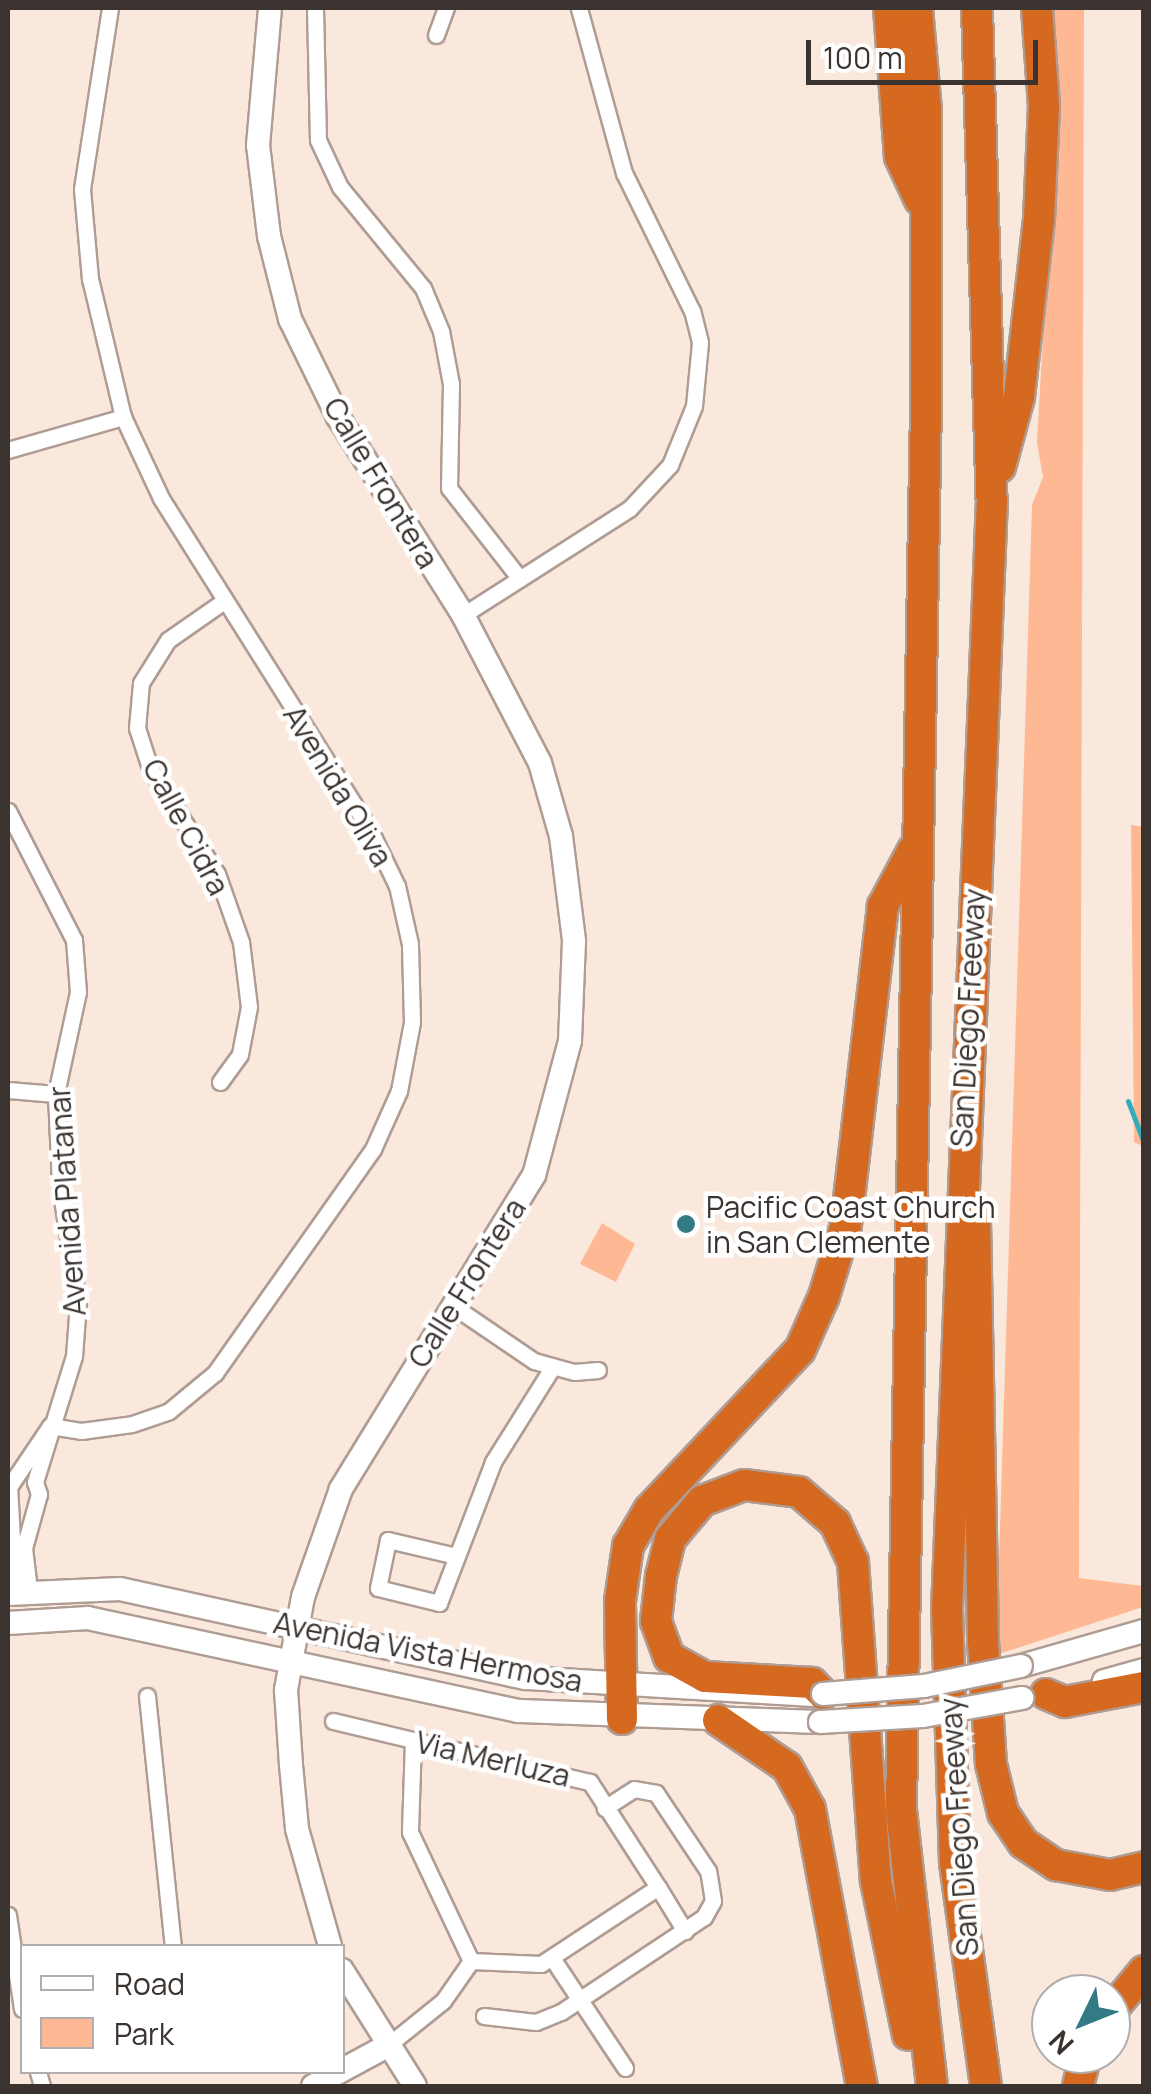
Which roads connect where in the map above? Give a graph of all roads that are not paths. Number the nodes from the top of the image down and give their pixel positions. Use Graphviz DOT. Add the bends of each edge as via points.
graph roads {
  1 [pos="110,8"];
  2 [pos="270,8"];
  3 [pos="315,8"];
  4 [pos="446,8"];
  5 [pos="579,8"];
  6 [pos="889,8"];
  7 [pos="917,8"];
  8 [pos="977,8"];
  9 [pos="1036,8"];
  10 [pos="436,35"];
  11 [pos="923,207"];
  12 [pos="123,417"];
  13 [pos="8,450"];
  14 [pos="992,499"];
  15 [pos="520,579"];
  16 [pos="224,602"];
  17 [pos="462,615"];
  18 [pos="8,811"];
  19 [pos="916,843"];
  20 [pos="220,1082"];
  21 [pos="8,1090"];
  22 [pos="56,1094"];
  23 [pos="965,1094"];
  24 [pos="456,1308"];
  25 [pos="552,1368"];
  26 [pos="598,1370"];
  27 [pos="50,1426"];
  28 [pos="27,1480"];
  29 [pos="12,1503"];
  30 [pos="32,1506"];
  31 [pos="452,1555"];
  32 [pos="17,1593"];
  33 [pos="8,1623"];
  34 [pos="298,1628"];
  35 [pos="1144,1631"];
  36 [pos="290,1664"];
  37 [pos="1144,1670"];
  38 [pos="1144,1687"];
  39 [pos="621,1688"];
  40 [pos="148,1696"];
  41 [pos="1034,1696"];
  42 [pos="822,1708"];
  43 [pos="622,1719"];
  44 [pos="334,1720"];
  45 [pos="718,1720"];
  46 [pos="413,1740"];
  47 [pos="605,1808"];
  48 [pos="1144,1867"];
  49 [pos="658,1887"];
  50 [pos="8,1915"];
  51 [pos="685,1931"];
  52 [pos="173,1944"];
  53 [pos="329,1944"];
  54 [pos="552,1958"];
  55 [pos="471,1961"];
  56 [pos="345,1975"];
  57 [pos="20,1996"];
  58 [pos="580,1999"];
  59 [pos="484,2016"];
  60 [pos="387,2046"];
  61 [pos="625,2068"];
  62 [pos="345,2069"];
  63 [pos="335,2074"];
  64 [pos="313,2086"];
  65 [pos="415,2086"];
  66 [pos="862,2086"];
  67 [pos="921,2086"];
  68 [pos="932,2086"];
  69 [pos="986,2086"];
  1 -- 12 [label="street, Avenida Oliva" via="82,189 90,279"];
  2 -- 17 [label="street, Calle Frontera" via="258,145 269,236 290,318 338,417"];
  3 -- 15 [label="street" via="318,140 340,186 423,288 441,330 451,384 449,488"];
  4 -- 10 [label="street"];
  5 -- 15 [label="street" via="624,173 692,311 700,342 694,406 670,466 649,489"];
  6 -- 11 [label="highway" via="900,158"];
  7 -- 11 [label="highway, San Diego Freeway" via="926,110"];
  8 -- 14 [label="highway, San Diego Freeway"];
  9 -- 14 [label="highway" via="1044,106 1039,220 1019,397"];
  11 -- 19 [label="highway, San Diego Freeway" via="926,404"];
  12 -- 13 [label="street"];
  12 -- 16 [label="street, Avenida Oliva" via="160,498"];
  14 -- 23 [label="highway, San Diego Freeway"];
  15 -- 17 [label="street"];
  16 -- 20 [label="street, Calle Cidra" via="168,640 141,683 137,728 150,768 217,874 241,942 249,1007 240,1054"];
  16 -- 27 [label="street, Avenida Oliva" via="370,830 396,886 410,944 412,1022 399,1091 373,1149 215,1373 168,1411 132,1424 81,1431"];
  17 -- 24 [label="street, Calle Frontera" via="540,764 561,836 574,941 570,1042 556,1108 510,1222"];
  18 -- 22 [label="street, Avenida Platanar" via="74,940 78,992"];
  19 -- 39 [label="highway" via="883,906 846,1225 824,1296 800,1350 649,1510 628,1546"];
  19 -- 68 [label="highway, San Diego Freeway" via="901,1810"];
  21 -- 22 [label="street"];
  22 -- 27 [label="street, Avenida Platanar" via="60,1186 78,1302 74,1356"];
  23 -- 48 [label="highway" via="979,1272 991,1764 1003,1814 1023,1844 1056,1865 1110,1875"];
  23 -- 69 [label="highway, San Diego Freeway" via="947,1608 955,1863"];
  24 -- 25 [label="street"];
  24 -- 34 [label="street, Calle Frontera" via="342,1490 317,1546"];
  25 -- 26 [label="street"];
  25 -- 31 [label="street" via="492,1462"];
  27 -- 28 [label="street, Avenida Platanar" via="30,1449"];
  28 -- 29 [label="street, Avenida Platanar" via="10,1488"];
  28 -- 30 [label="street, Avenida Platanar" via="39,1494"];
  29 -- 30 [label="street"];
  29 -- 32 [label="street, Avenida Platanar"];
  30 -- 32 [label="street, Avenida Platanar"];
  31 -- 31 [label="street" via="439,1603 378,1588 388,1540"];
  32 -- 34 [label="street, Avenida Vista Hermosa" via="120,1590"];
  33 -- 36 [label="street, Avenida Vista Hermosa" via="88,1618"];
  34 -- 36 [label="street, Calle Frontera"];
  34 -- 39 [label="street, Avenida Vista Hermosa" via="526,1678"];
  35 -- 42 [label="street, Avenida Vista Hermosa, bridge" via="1021,1666"];
  36 -- 43 [label="street, Avenida Vista Hermosa" via="518,1712"];
  36 -- 53 [label="street, Calle Frontera" via="297,1829"];
  37 -- 41 [label="street, Avenida Vista Hermosa"];
  38 -- 41 [label="highway" via="1066,1702"];
  39 -- 42 [label="street, Avenida Vista Hermosa"];
  39 -- 43 [label="highway"];
  40 -- 52 [label="street"];
  41 -- 42 [label="street, Avenida Vista Hermosa, bridge" via="922,1716"];
  42 -- 45 [label="street, Avenida Vista Hermosa"];
  42 -- 67 [label="highway" via="812,1683 706,1677 670,1657 656,1621 660,1576 670,1539 702,1501 744,1485 799,1492 835,1523 854,1562 876,1881"];
  43 -- 45 [label="street, Avenida Vista Hermosa"];
  44 -- 46 [label="street, Via Merluza"];
  45 -- 66 [label="highway" via="787,1767 810,1809"];
  46 -- 47 [label="street, Via Merluza" via="590,1782"];
  46 -- 55 [label="street" via="410,1832"];
  47 -- 49 [label="street, Via Merluza"];
  47 -- 51 [label="street" via="634,1789 656,1794 708,1872 713,1901"];
  49 -- 51 [label="street, Via Merluza"];
  49 -- 54 [label="street"];
  50 -- 57 [label="street"];
  51 -- 58 [label="street"];
  54 -- 55 [label="street" via="541,1964"];
  54 -- 58 [label="street"];
  55 -- 60 [label="street" via="443,2001"];
  56 -- 60 [label="street"];
  58 -- 59 [label="street" via="536,2022"];
  58 -- 61 [label="street"];
  60 -- 62 [label="street"];
  60 -- 65 [label="street"];
  63 -- 64 [label="street"];
}
